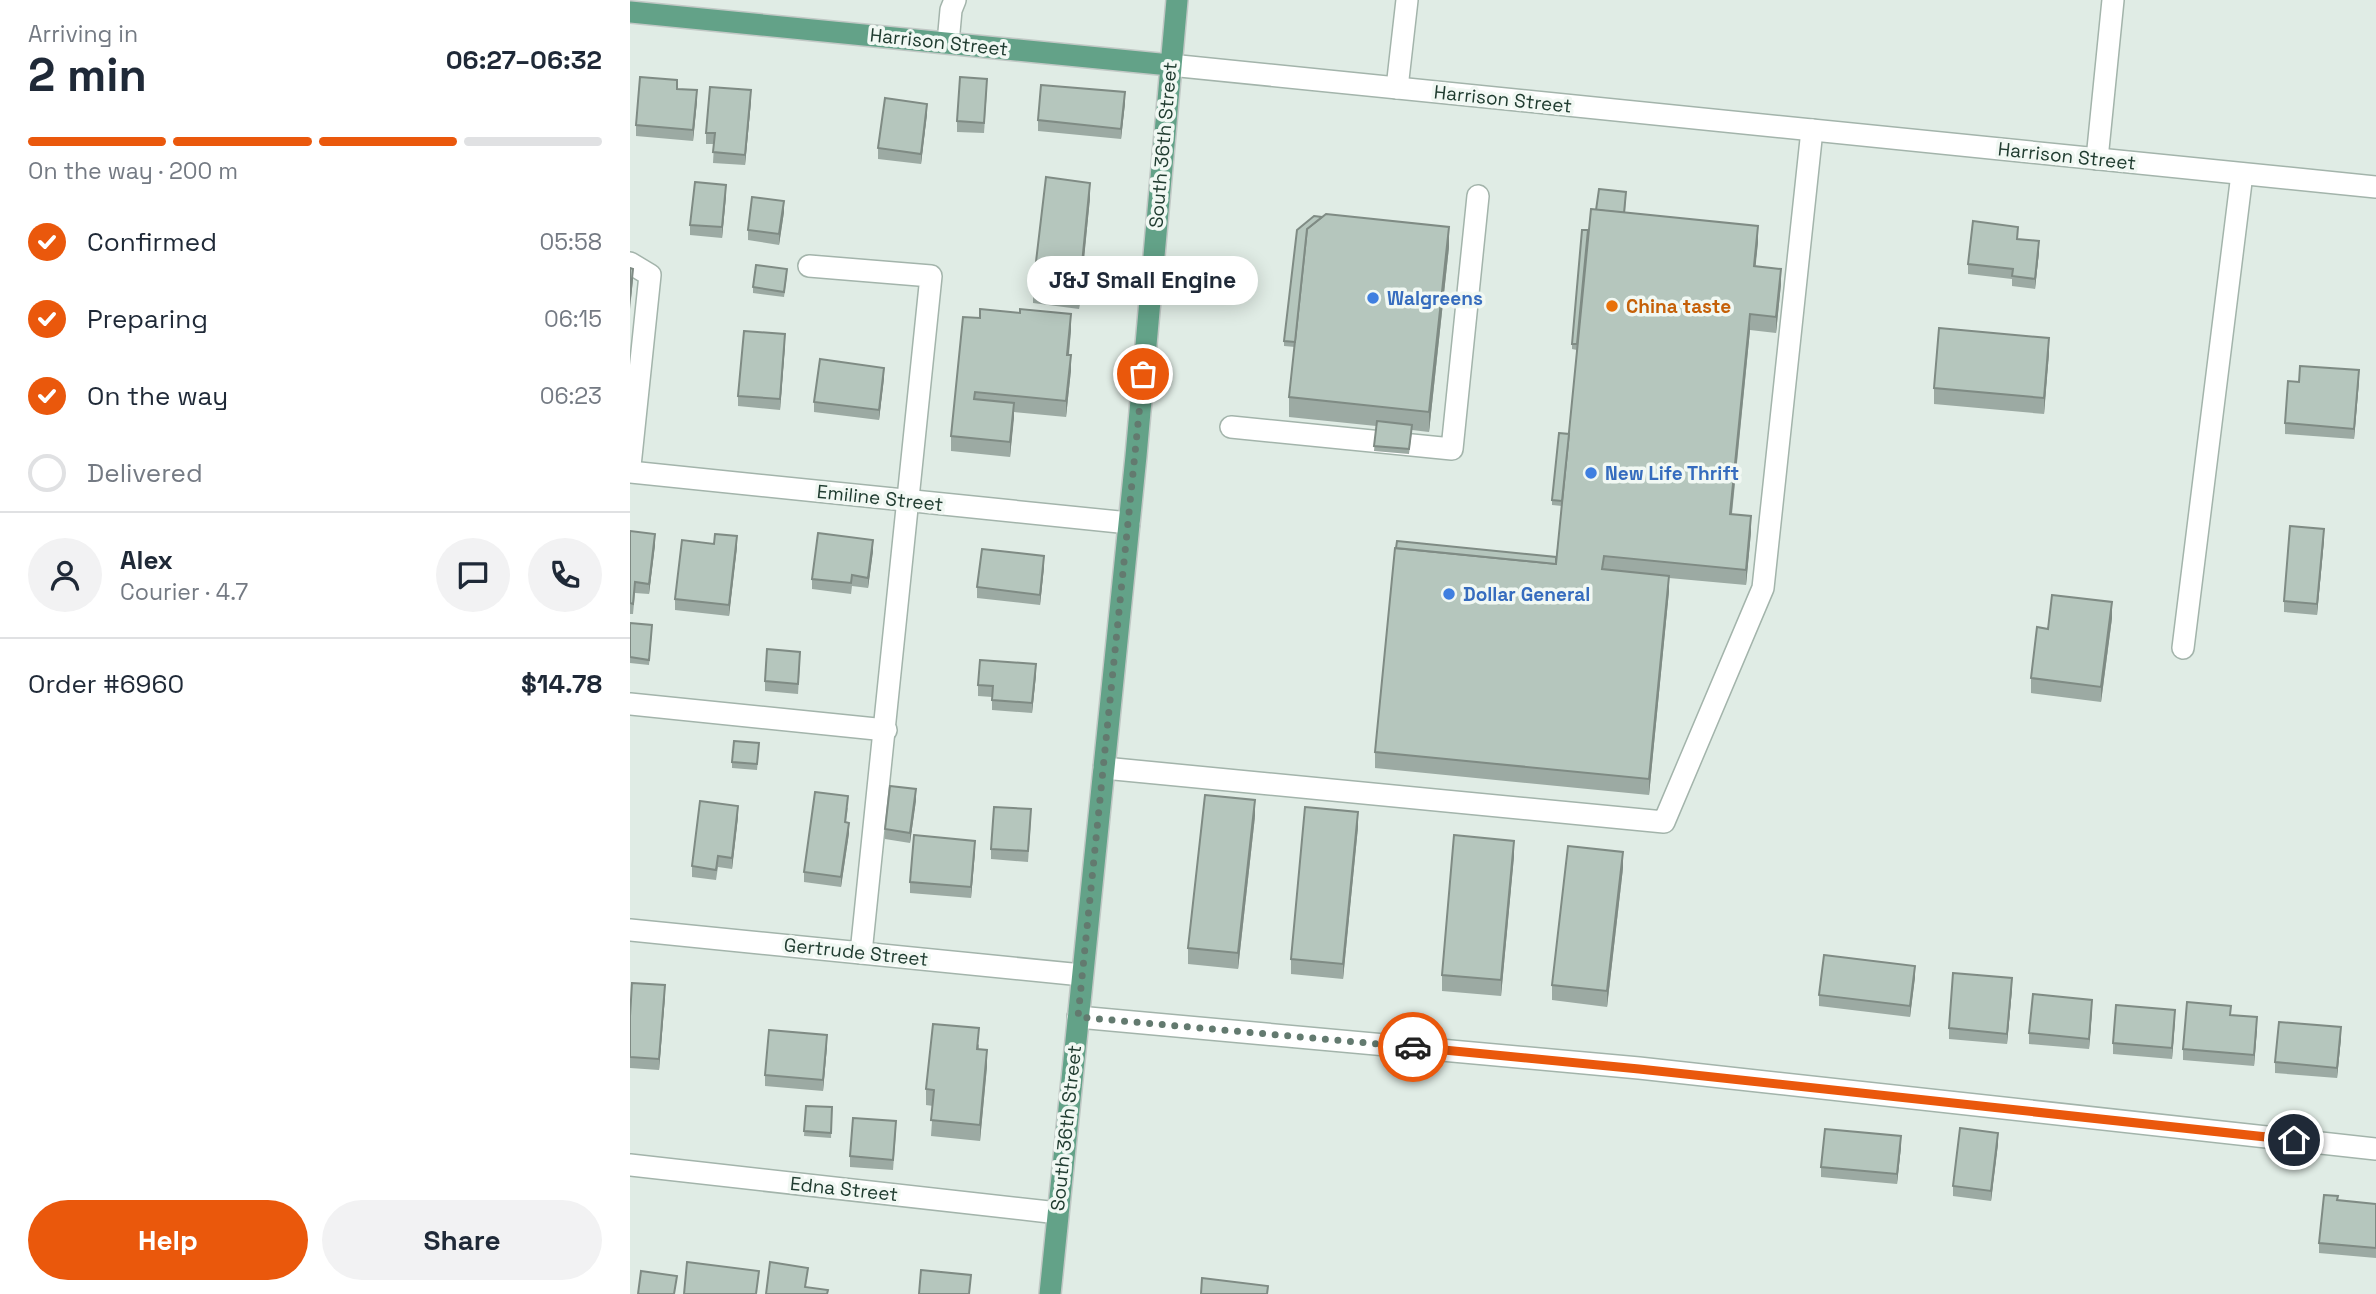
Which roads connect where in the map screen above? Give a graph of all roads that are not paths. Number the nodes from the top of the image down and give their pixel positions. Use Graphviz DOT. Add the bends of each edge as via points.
graph roads {
  1 [pos="955,0"];
  2 [pos="1177,0"];
  3 [pos="1407,0"];
  4 [pos="2113,0"];
  5 [pos="630,12"];
  6 [pos="948,43"];
  7 [pos="1170,65"];
  8 [pos="1397,88"];
  9 [pos="1812,130"];
  10 [pos="2096,159"];
  11 [pos="2242,174"];
  12 [pos="2376,187"];
  13 [pos="1478,197"];
  14 [pos="630,263"];
  15 [pos="809,266"];
  16 [pos="1231,427"];
  17 [pos="630,466"];
  18 [pos="630,472"];
  19 [pos="909,501"];
  20 [pos="1129,523"];
  21 [pos="2183,648"];
  22 [pos="630,705"];
  23 [pos="886,730"];
  24 [pos="1104,768"];
  25 [pos="630,930"];
  26 [pos="862,953"];
  27 [pos="1082,975"];
  28 [pos="1078,1017"];
  29 [pos="2376,1149"];
  30 [pos="630,1165"];
  31 [pos="1058,1213"];
  32 [pos="1050,1294"];
  1 -- 6 [label="street"];
  2 -- 7 [label="main road, South 36th Street"];
  3 -- 8 [label="street"];
  4 -- 10 [label="street"];
  5 -- 6 [label="main road, Harrison Street"];
  6 -- 7 [label="main road, Harrison Street"];
  7 -- 8 [label="street, Harrison Street"];
  7 -- 20 [label="main road, South 36th Street"];
  8 -- 9 [label="street, Harrison Street"];
  9 -- 10 [label="street, Harrison Street"];
  9 -- 24 [label="street" via="1763,588 1664,821"];
  10 -- 11 [label="street, Harrison Street"];
  11 -- 12 [label="street, Harrison Street"];
  11 -- 21 [label="street"];
  13 -- 16 [label="street" via="1452,449"];
  14 -- 17 [label="street" via="650,275"];
  15 -- 19 [label="street" via="931,276"];
  18 -- 19 [label="street, Emiline Street"];
  19 -- 20 [label="street, Emiline Street"];
  19 -- 23 [label="street"];
  20 -- 24 [label="main road, South 36th Street"];
  22 -- 23 [label="street"];
  23 -- 26 [label="street"];
  24 -- 27 [label="main road, South 36th Street"];
  25 -- 26 [label="street, Gertrude Street"];
  26 -- 27 [label="street, Gertrude Street"];
  27 -- 28 [label="main road, South 36th Street"];
  28 -- 29 [label="street" via="1653,1070"];
  28 -- 31 [label="main road, South 36th Street"];
  30 -- 31 [label="street, Edna Street"];
  31 -- 32 [label="main road, South 36th Street"];
}
